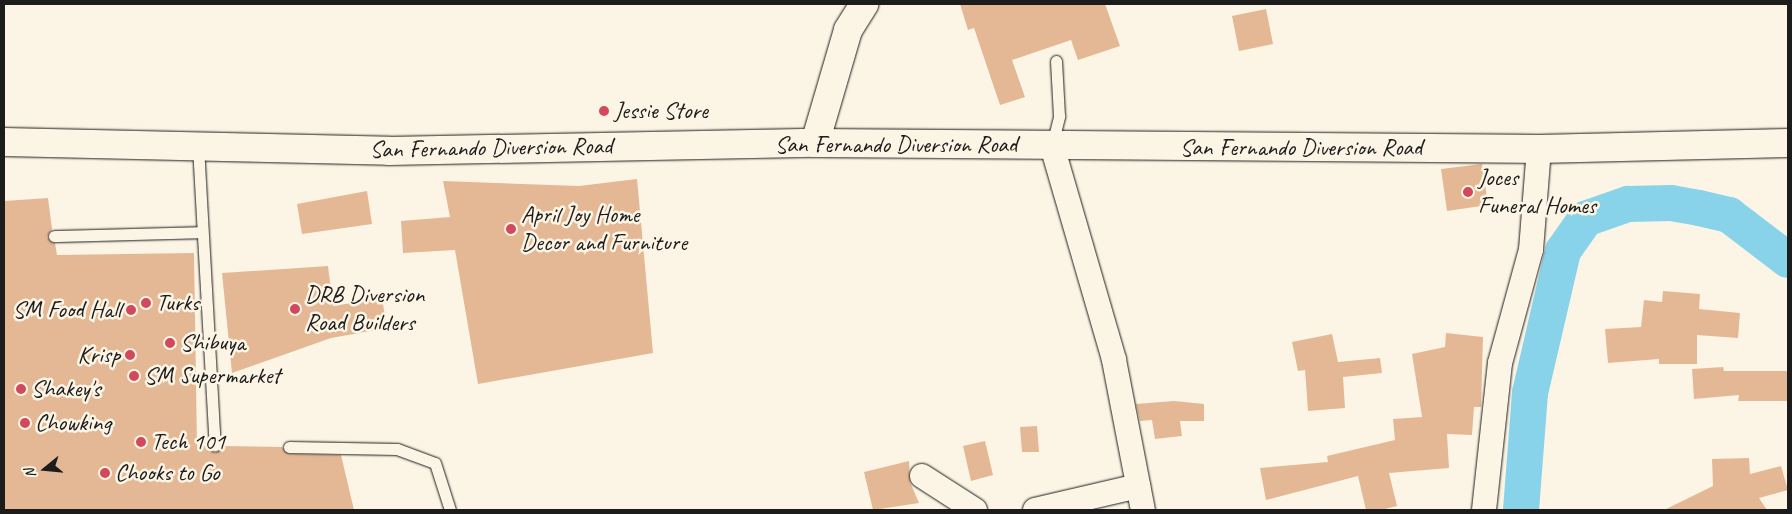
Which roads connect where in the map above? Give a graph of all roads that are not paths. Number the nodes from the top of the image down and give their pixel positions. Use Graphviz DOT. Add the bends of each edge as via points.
graph roads {
  1 [pos="864,4"];
  2 [pos="1056,61"];
  3 [pos="4,142"];
  4 [pos="815,143"];
  5 [pos="1788,143"];
  6 [pos="198,146"];
  7 [pos="1052,146"];
  8 [pos="1539,149"];
  9 [pos="202,232"];
  10 [pos="54,236"];
  11 [pos="215,446"];
  12 [pos="289,447"];
  13 [pos="922,476"];
  14 [pos="1138,486"];
  15 [pos="450,510"];
  16 [pos="975,510"];
  17 [pos="1035,510"];
  18 [pos="1143,510"];
  19 [pos="1484,510"];
  1 -- 4 [label="main road" via="848,30"];
  2 -- 7 [label="lane" via="1059,116"];
  3 -- 6 [label="main road, San Fernando Diversion Road"];
  4 -- 6 [label="main road, San Fernando Diversion Road" via="390,151"];
  4 -- 7 [label="main road, San Fernando Diversion Road"];
  5 -- 8 [label="main road, San Fernando Diversion Road"];
  6 -- 9 [label="lane"];
  7 -- 8 [label="main road, San Fernando Diversion Road"];
  7 -- 14 [label="street" via="1114,360"];
  8 -- 19 [label="street" via="1531,250 1500,364"];
  9 -- 10 [label="lane"];
  9 -- 11 [label="lane"];
  12 -- 15 [label="lane" via="397,448 435,462"];
  13 -- 16 [label="street"];
  14 -- 17 [label="street"];
  14 -- 18 [label="street"];
}
